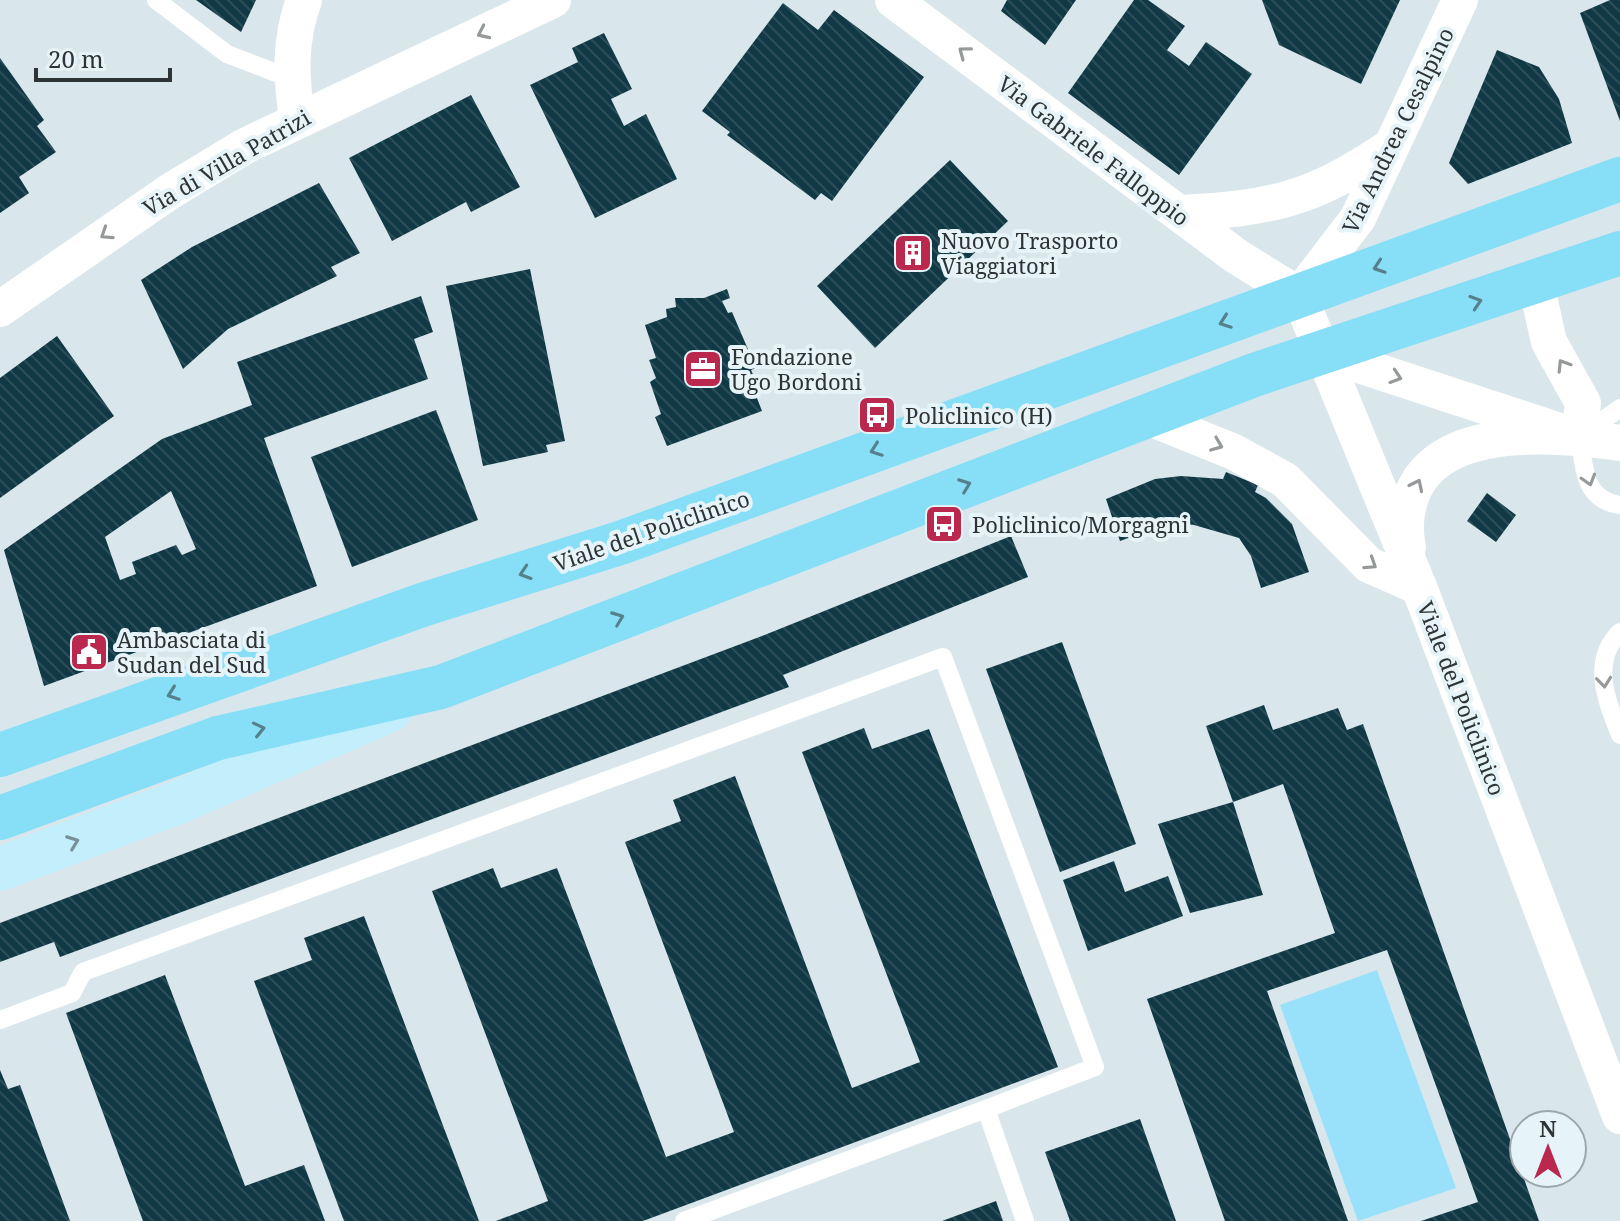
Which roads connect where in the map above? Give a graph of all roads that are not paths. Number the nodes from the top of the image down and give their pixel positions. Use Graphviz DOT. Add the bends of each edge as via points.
graph roads {
  1 [pos="156,0"];
  2 [pos="304,0"];
  3 [pos="553,0"];
  4 [pos="893,0"];
  5 [pos="1460,0"];
  6 [pos="292,79"];
  7 [pos="297,119"];
  8 [pos="1390,147"];
  9 [pos="1620,179"];
  10 [pos="1620,195"];
  11 [pos="1180,213"];
  12 [pos="1506,222"];
  13 [pos="1614,246"];
  14 [pos="1536,283"];
  15 [pos="1299,295"];
  16 [pos="0,309"];
  17 [pos="1322,353"];
  18 [pos="1620,408"];
  19 [pos="1145,416"];
  20 [pos="1579,437"];
  21 [pos="1620,443"];
  22 [pos="1620,505"];
  23 [pos="1419,587"];
  24 [pos="1620,632"];
  25 [pos="441,687"];
  26 [pos="1620,735"];
  27 [pos="0,755"];
  28 [pos="0,818"];
  29 [pos="0,869"];
  30 [pos="0,1020"];
  31 [pos="986,1109"];
  32 [pos="1620,1116"];
  33 [pos="684,1221"];
  34 [pos="1025,1221"];
  1 -- 6 [label="lane" via="227,54"];
  2 -- 6 [label="street" via="293,37"];
  3 -- 7 [label="street, Via di Villa Patrizi, one-way"];
  11 -- 4 [label="street, Via Gabriele Falloppio, one-way"];
  5 -- 8 [label="street, Via Andrea Cesalpino"];
  6 -- 7 [label="street"];
  7 -- 16 [label="street, Via di Villa Patrizi, one-way" via="169,192"];
  8 -- 11 [label="street" via="1338,179 1277,204"];
  8 -- 15 [label="street, Via Andrea Cesalpino" via="1358,218"];
  9 -- 12 [label="main road, Viale del Policlinico"];
  10 -- 12 [label="lane"];
  11 -- 15 [label="street, Via Gabriele Falloppio"];
  12 -- 15 [label="main road, Viale del Policlinico, one-way"];
  13 -- 14 [label="main road"];
  17 -- 14 [label="main road, one-way"];
  20 -- 14 [label="street, one-way" via="1583,403 1549,342"];
  15 -- 17 [label="street"];
  15 -- 27 [label="main road, Viale del Policlinico, one-way" via="620,543 425,604"];
  17 -- 19 [label="main road"];
  17 -- 20 [label="street, one-way"];
  17 -- 23 [label="street"];
  18 -- 20 [label="lane"];
  19 -- 23 [label="street, Viale del Policlinico, one-way" via="1234,452 1285,480 1369,565"];
  25 -- 19 [label="main road, one-way"];
  20 -- 21 [label="street"];
  20 -- 22 [label="lane, one-way" via="1589,488 1605,503"];
  23 -- 20 [label="street, one-way" via="1406,523 1411,498 1428,467 1452,450 1480,441"];
  23 -- 32 [label="street, Viale del Policlinico"];
  24 -- 26 [label="lane, one-way" via="1609,642 1603,669 1606,699"];
  28 -- 25 [label="main road, one-way" via="218,738"];
  29 -- 25 [label="street, one-way" via="176,803"];
  30 -- 31 [label="lane" via="72,993 83,972 943,657 1095,1067"];
  31 -- 33 [label="lane"];
  31 -- 34 [label="lane"];
}
